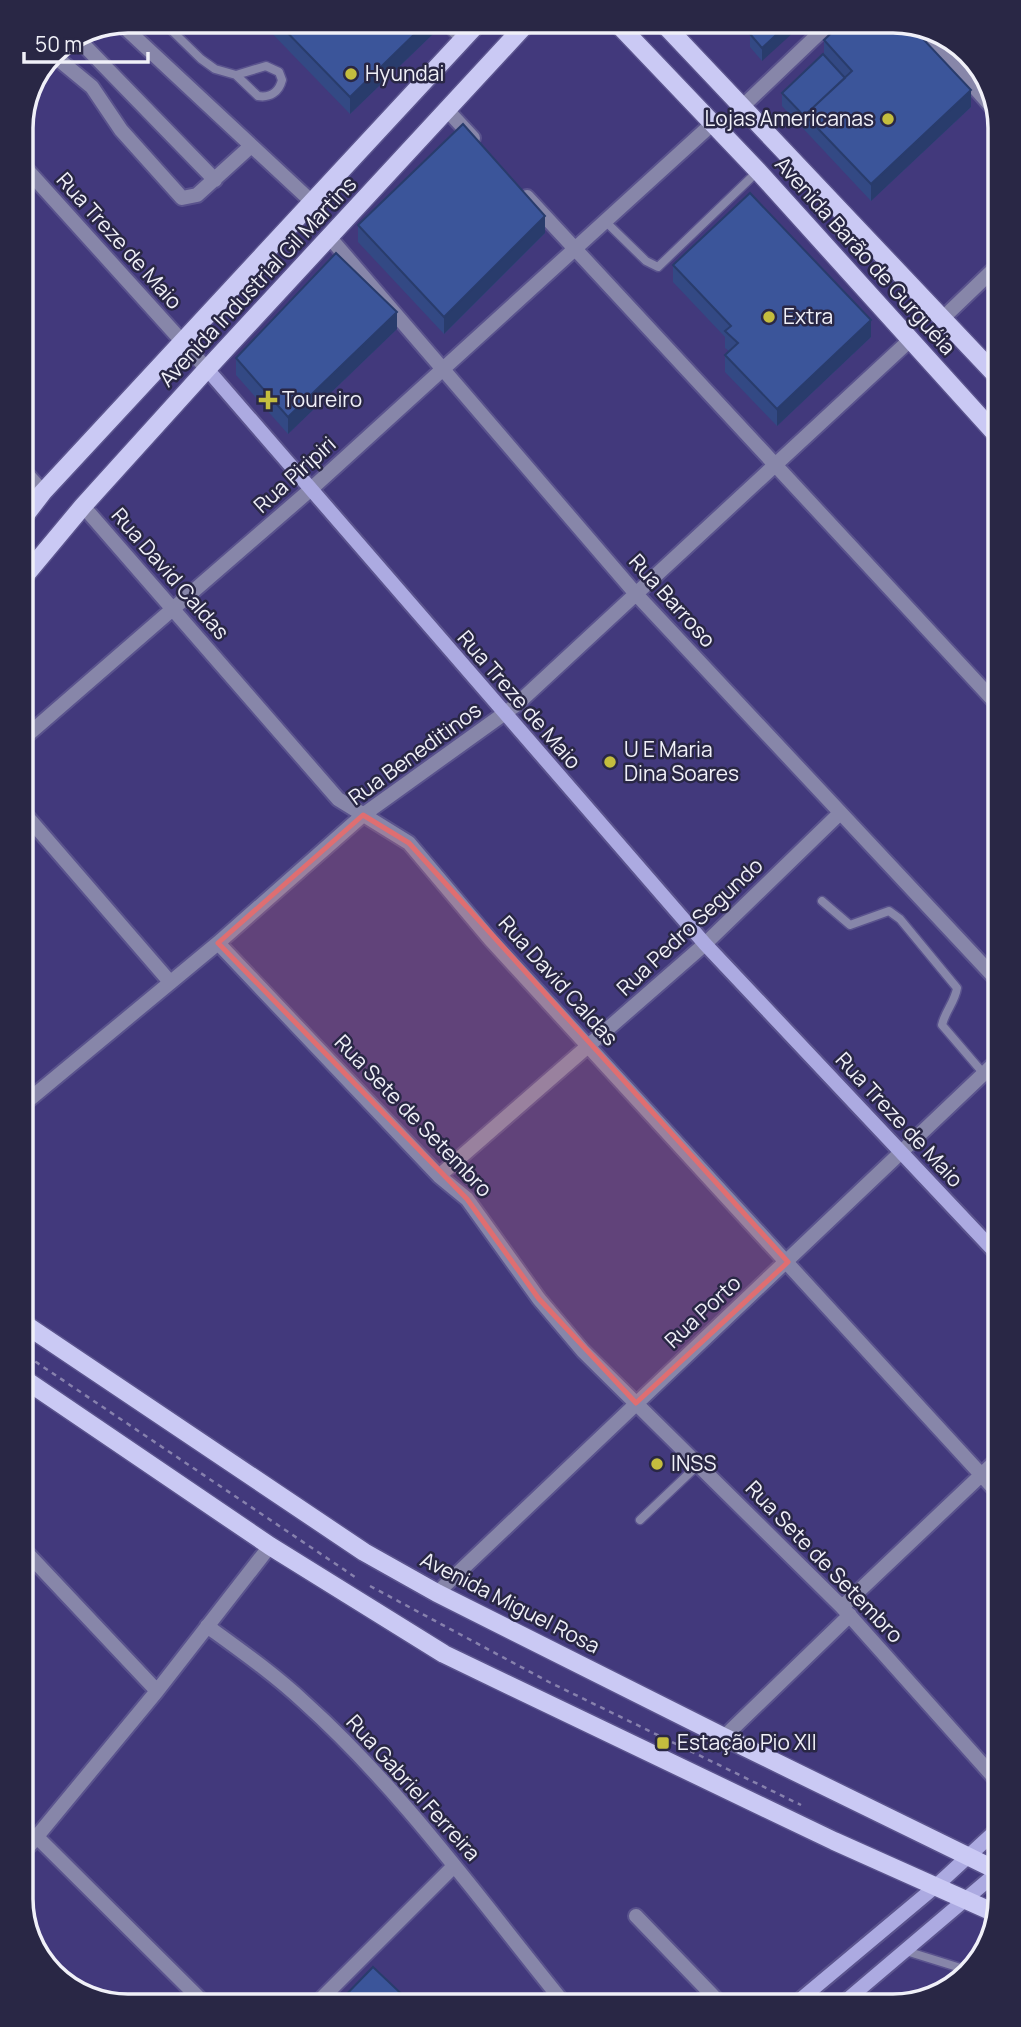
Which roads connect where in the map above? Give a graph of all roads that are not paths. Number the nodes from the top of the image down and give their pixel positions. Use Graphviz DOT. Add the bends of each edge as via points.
graph roads {
  1 [pos="131,33"];
  2 [pos="175,33"];
  3 [pos="453,33"];
  4 [pos="469,33"];
  5 [pos="518,33"];
  6 [pos="626,33"];
  7 [pos="673,33"];
  8 [pos="819,33"];
  9 [pos="461,41"];
  10 [pos="84,45"];
  11 [pos="937,45"];
  12 [pos="62,62"];
  13 [pos="236,75"];
  14 [pos="981,94"];
  15 [pos="743,106"];
  16 [pos="448,111"];
  17 [pos="712,124"];
  18 [pos="251,146"];
  19 [pos="484,150"];
  20 [pos="758,171"];
  21 [pos="33,178"];
  22 [pos="215,180"];
  23 [pos="520,189"];
  24 [pos="312,202"];
  25 [pos="604,220"];
  26 [pos="331,239"];
  27 [pos="574,248"];
  28 [pos="988,275"];
  29 [pos="943,318"];
  30 [pos="910,340"];
  31 [pos="184,343"];
  32 [pos="988,367"];
  33 [pos="207,369"];
  34 [pos="444,370"];
  35 [pos="988,426"];
  36 [pos="773,465"];
  37 [pos="33,481"];
  38 [pos="310,491"];
  39 [pos="43,492"];
  40 [pos="33,505"];
  41 [pos="83,506"];
  42 [pos="33,553"];
  43 [pos="636,594"];
  44 [pos="173,610"];
  45 [pos="988,695"];
  46 [pos="504,715"];
  47 [pos="33,730"];
  48 [pos="839,814"];
  49 [pos="363,815"];
  50 [pos="33,823"];
  51 [pos="822,901"];
  52 [pos="218,943"];
  53 [pos="705,944"];
  54 [pos="988,971"];
  55 [pos="170,982"];
  56 [pos="590,1048"];
  57 [pos="988,1070"];
  58 [pos="984,1074"];
  59 [pos="33,1096"];
  60 [pos="901,1154"];
  61 [pos="439,1176"];
  62 [pos="988,1245"];
  63 [pos="788,1262"];
  64 [pos="33,1330"];
  65 [pos="33,1385"];
  66 [pos="636,1403"];
  67 [pos="699,1464"];
  68 [pos="988,1468"];
  69 [pos="981,1475"];
  70 [pos="988,1482"];
  71 [pos="640,1520"];
  72 [pos="270,1546"];
  73 [pos="33,1559"];
  74 [pos="437,1592"];
  75 [pos="846,1611"];
  76 [pos="207,1626"];
  77 [pos="157,1690"];
  78 [pos="724,1737"];
  79 [pos="988,1771"];
  80 [pos="988,1838"];
  81 [pos="33,1841"];
  82 [pos="967,1857"];
  83 [pos="454,1866"];
  84 [pos="988,1866"];
  85 [pos="988,1881"];
  86 [pos="936,1886"];
  87 [pos="968,1900"];
  88 [pos="987,1909"];
  89 [pos="636,1916"];
  90 [pos="906,1951"];
  91 [pos="957,1967"];
  92 [pos="194,1994"];
  93 [pos="326,1994"];
  94 [pos="557,1994"];
  95 [pos="710,1994"];
  96 [pos="807,1994"];
  97 [pos="854,1994"];
  1 -- 18 [label="street"];
  2 -- 13 [label="lane" via="208,64"];
  3 -- 9 [label="lane"];
  4 -- 9 [label="main road, Avenida Industrial Gil Martins"];
  5 -- 16 [label="main road, Avenida Industrial Gil Martins"];
  6 -- 17 [label="main road, Avenida Barão de Gurguéia"];
  7 -- 15 [label="main road, Avenida Barão de Gurguéia"];
  8 -- 15 [label="street"];
  9 -- 24 [label="main road, Avenida Industrial Gil Martins"];
  10 -- 22 [label="street"];
  11 -- 14 [label="street"];
  12 -- 22 [label="street" via="92,87 121,130 177,195 192,198"];
  13 -- 13 [label="lane" via="251,92 264,97 277,91 282,80 279,72 266,66"];
  15 -- 29 [label="main road, Avenida Barão de Gurguéia"];
  16 -- 19 [label="street"];
  16 -- 26 [label="main road, Avenida Industrial Gil Martins"];
  17 -- 20 [label="main road, Avenida Barão de Gurguéia"];
  17 -- 25 [label="street, Rua Piripiri"];
  18 -- 22 [label="street"];
  18 -- 24 [label="street"];
  20 -- 25 [label="lane" via="658,267"];
  20 -- 30 [label="main road, Avenida Barão de Gurguéia"];
  21 -- 31 [label="street, Rua Treze de Maio"];
  23 -- 27 [label="street"];
  24 -- 31 [label="main road, Avenida Industrial Gil Martins"];
  25 -- 27 [label="street, Rua Piripiri"];
  26 -- 33 [label="main road, Avenida Industrial Gil Martins"];
  26 -- 34 [label="street, Rua Barroso"];
  27 -- 34 [label="street, Rua Piripiri"];
  27 -- 36 [label="street"];
  28 -- 29 [label="street"];
  29 -- 32 [label="main road, Avenida Barão de Gurguéia"];
  30 -- 35 [label="main road, Avenida Barão de Gurguéia"];
  30 -- 36 [label="street, Rua Beneditinos"];
  31 -- 33 [label="street, Rua Treze de Maio"];
  31 -- 39 [label="main road, Avenida Industrial Gil Martins"];
  33 -- 38 [label="street, Rua Treze de Maio"];
  33 -- 41 [label="main road, Avenida Industrial Gil Martins"];
  34 -- 38 [label="street, Rua Piripiri"];
  34 -- 43 [label="street, Rua Barroso"];
  36 -- 43 [label="street, Rua Beneditinos"];
  36 -- 45 [label="street"];
  37 -- 39 [label="street"];
  38 -- 44 [label="street, Rua Piripiri"];
  38 -- 46 [label="street, Rua Treze de Maio"];
  39 -- 40 [label="main road, Avenida Industrial Gil Martins"];
  41 -- 42 [label="main road, Avenida Industrial Gil Martins"];
  41 -- 44 [label="street, Rua David Caldas"];
  43 -- 46 [label="street, Rua Beneditinos"];
  43 -- 48 [label="street, Rua Barroso"];
  44 -- 47 [label="street, Rua Piripiri"];
  44 -- 49 [label="street, Rua David Caldas" via="338,800"];
  46 -- 49 [label="street, Rua Beneditinos"];
  46 -- 53 [label="street, Rua Treze de Maio"];
  48 -- 53 [label="street, Rua Pedro Segundo"];
  48 -- 54 [label="street, Rua Barroso"];
  49 -- 52 [label="street, Rua Beneditinos"];
  49 -- 56 [label="street, Rua David Caldas" via="409,843"];
  50 -- 55 [label="street"];
  51 -- 58 [label="lane" via="850,925 889,911 900,919 957,988 942,1025"];
  52 -- 55 [label="street, Rua Beneditinos"];
  52 -- 61 [label="street, Rua Sete de Setembro"];
  53 -- 56 [label="street, Rua Pedro Segundo"];
  53 -- 60 [label="street, Rua Treze de Maio"];
  55 -- 59 [label="street, Rua Beneditinos"];
  56 -- 61 [label="street, Rua Pedro Segundo"];
  56 -- 63 [label="street, Rua David Caldas"];
  57 -- 58 [label="street, Rua Porto"];
  58 -- 60 [label="street, Rua Porto"];
  60 -- 62 [label="street, Rua Treze de Maio"];
  60 -- 63 [label="street, Rua Porto"];
  61 -- 66 [label="street, Rua Sete de Setembro" via="478,1212 539,1300 583,1351"];
  63 -- 66 [label="street, Rua Porto"];
  63 -- 69 [label="street, Rua David Caldas"];
  64 -- 74 [label="main road, Avenida Miguel Rosa" via="364,1552"];
  65 -- 72 [label="main road"];
  66 -- 67 [label="street, Rua Sete de Setembro"];
  66 -- 74 [label="street, Rua Porto"];
  67 -- 71 [label="lane"];
  67 -- 75 [label="street, Rua Sete de Setembro"];
  68 -- 69 [label="street"];
  69 -- 70 [label="street, Rua David Caldas"];
  69 -- 75 [label="street"];
  72 -- 76 [label="street"];
  72 -- 86 [label="main road" via="444,1654"];
  73 -- 77 [label="street"];
  74 -- 78 [label="main road, Avenida Miguel Rosa"];
  75 -- 78 [label="street"];
  75 -- 79 [label="street, Rua Sete de Setembro"];
  76 -- 77 [label="street"];
  76 -- 83 [label="street, Rua Gabriel Ferreira" via="328,1724"];
  77 -- 81 [label="street"];
  78 -- 82 [label="main road, Avenida Miguel Rosa"];
  80 -- 82 [label="street"];
  81 -- 92 [label="street"];
  82 -- 84 [label="main road, Avenida Miguel Rosa"];
  82 -- 86 [label="street"];
  83 -- 93 [label="street"];
  83 -- 94 [label="street, Rua Gabriel Ferreira"];
  85 -- 87 [label="street"];
  86 -- 87 [label="main road"];
  86 -- 96 [label="street"];
  87 -- 88 [label="main road"];
  87 -- 90 [label="street"];
  89 -- 95 [label="street"];
  90 -- 91 [label="lane"];
  90 -- 97 [label="street"];
}
